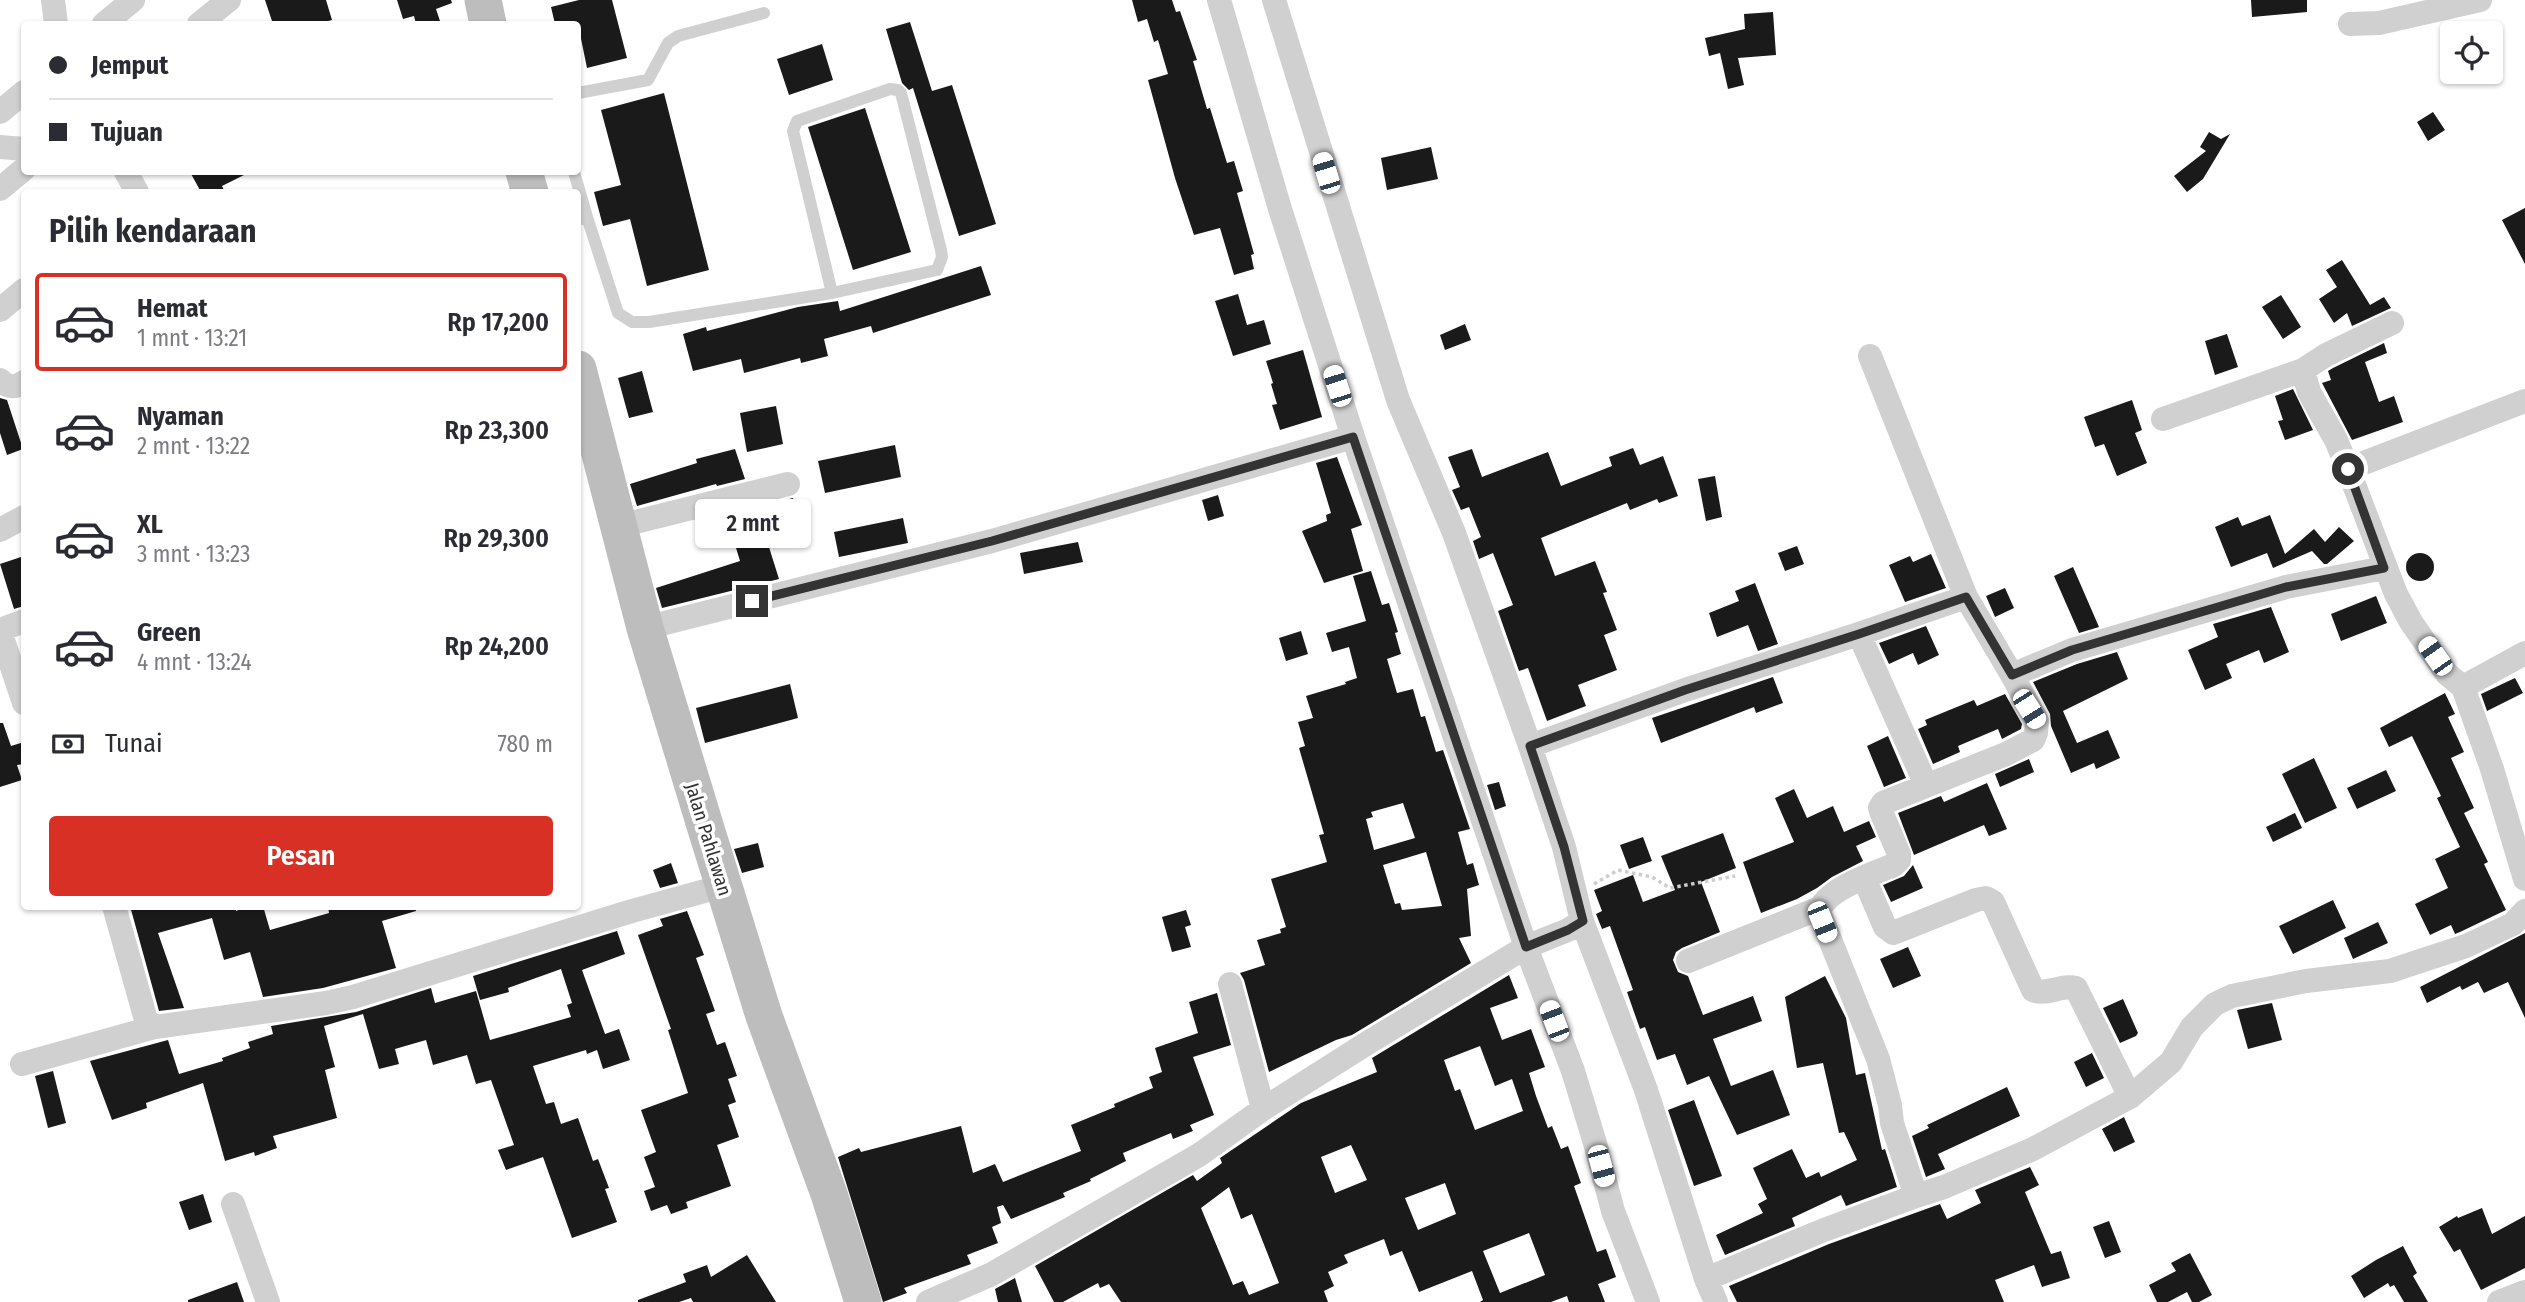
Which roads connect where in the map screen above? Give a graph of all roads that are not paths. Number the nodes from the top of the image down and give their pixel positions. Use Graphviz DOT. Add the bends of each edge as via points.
graph roads {
  1 [pos="54,0"];
  2 [pos="133,0"];
  3 [pos="229,0"];
  4 [pos="483,0"];
  5 [pos="1219,0"];
  6 [pos="1274,0"];
  7 [pos="2480,0"];
  8 [pos="764,13"];
  9 [pos="56,21"];
  10 [pos="108,21"];
  11 [pos="203,21"];
  12 [pos="487,21"];
  13 [pos="2350,24"];
  14 [pos="581,92"];
  15 [pos="21,94"];
  16 [pos="0,112"];
  17 [pos="0,147"];
  18 [pos="21,149"];
  19 [pos="21,172"];
  20 [pos="0,189"];
  21 [pos="582,218"];
  22 [pos="21,292"];
  23 [pos="832,293"];
  24 [pos="0,310"];
  25 [pos="2392,323"];
  26 [pos="1870,356"];
  27 [pos="2303,370"];
  28 [pos="0,380"];
  29 [pos="581,381"];
  30 [pos="21,384"];
  31 [pos="2525,401"];
  32 [pos="2163,419"];
  33 [pos="1353,437"];
  34 [pos="2348,469"];
  35 [pos="788,484"];
  36 [pos="21,519"];
  37 [pos="619,526"];
  38 [pos="0,530"];
  39 [pos="2384,568"];
  40 [pos="1966,597"];
  41 [pos="21,622"];
  42 [pos="645,628"];
  43 [pos="0,631"];
  44 [pos="1859,634"];
  45 [pos="2525,653"];
  46 [pos="2012,675"];
  47 [pos="2463,687"];
  48 [pos="21,694"];
  49 [pos="1530,746"];
  50 [pos="1926,785"];
  51 [pos="1864,878"];
  52 [pos="2525,879"];
  53 [pos="723,886"];
  54 [pos="1820,908"];
  55 [pos="115,910"];
  56 [pos="2525,911"];
  57 [pos="1575,926"];
  58 [pos="1530,945"];
  59 [pos="1688,961"];
  60 [pos="1230,984"];
  61 [pos="155,1027"];
  62 [pos="22,1065"];
  63 [pos="2130,1097"];
  64 [pos="1263,1109"];
  65 [pos="1916,1196"];
  66 [pos="233,1204"];
  67 [pos="1706,1279"];
  68 [pos="2525,1292"];
  69 [pos="268,1302"];
  70 [pos="863,1302"];
  71 [pos="928,1302"];
  72 [pos="1648,1302"];
  73 [pos="1716,1302"];
  74 [pos="2499,1302"];
  1 -- 9 [label="street"];
  2 -- 10 [label="street"];
  3 -- 11 [label="street"];
  4 -- 12 [label="street"];
  5 -- 33 [label="street"];
  6 -- 49 [label="street" via="1398,400 1454,533"];
  7 -- 13 [label="street" via="2379,23"];
  8 -- 14 [label="lane" via="678,36 668,43 648,80"];
  15 -- 16 [label="street"];
  17 -- 18 [label="street"];
  19 -- 20 [label="street"];
  21 -- 23 [label="lane" via="618,313 632,322"];
  22 -- 24 [label="street"];
  23 -- 23 [label="lane" via="937,270 940,264 941,250 898,90 797,121 793,127"];
  25 -- 27 [label="street"];
  26 -- 40 [label="street"];
  27 -- 32 [label="street"];
  27 -- 34 [label="street" via="2309,392"];
  28 -- 30 [label="street" via="14,387"];
  29 -- 37 [label="street, Jalan Pahlawan"];
  31 -- 34 [label="street"];
  33 -- 42 [label="street" via="992,541"];
  33 -- 58 [label="street"];
  34 -- 39 [label="street"];
  35 -- 37 [label="street"];
  36 -- 38 [label="street"];
  37 -- 42 [label="street, Jalan Pahlawan"];
  39 -- 46 [label="street" via="2286,587 2072,650"];
  39 -- 47 [label="street" via="2411,622 2447,674"];
  40 -- 44 [label="street"];
  40 -- 46 [label="street"];
  41 -- 43 [label="street"];
  42 -- 53 [label="street, Jalan Pahlawan"];
  43 -- 48 [label="street"];
  44 -- 49 [label="street"];
  44 -- 50 [label="street"];
  45 -- 47 [label="street"];
  46 -- 50 [label="street" via="2037,721 2032,740"];
  47 -- 52 [label="street"];
  49 -- 57 [label="street" via="1564,847"];
  50 -- 51 [label="street" via="1883,803 1880,808 1899,858 1894,865"];
  51 -- 54 [label="street" via="1831,894"];
  51 -- 63 [label="street" via="1885,928 1893,933 1976,900 1993,902 2033,990 2076,988"];
  53 -- 61 [label="street" via="353,997"];
  53 -- 70 [label="street, Jalan Pahlawan"];
  54 -- 59 [label="street"];
  54 -- 65 [label="street" via="1878,1059 1892,1123"];
  55 -- 61 [label="street" via="146,1020"];
  56 -- 63 [label="street" via="2513,924 2466,946 2390,971 2305,981 2232,996 2215,1004 2192,1027 2171,1062"];
  57 -- 58 [label="street"];
  57 -- 67 [label="street" via="1646,1090"];
  58 -- 64 [label="street"];
  58 -- 72 [label="street" via="1573,1071 1613,1211"];
  60 -- 64 [label="street"];
  61 -- 62 [label="street"];
  63 -- 65 [label="street" via="2033,1149"];
  64 -- 71 [label="street" via="1199,1155 992,1274"];
  65 -- 67 [label="street"];
  66 -- 69 [label="street"];
  67 -- 73 [label="street"];
  68 -- 74 [label="street"];
}
